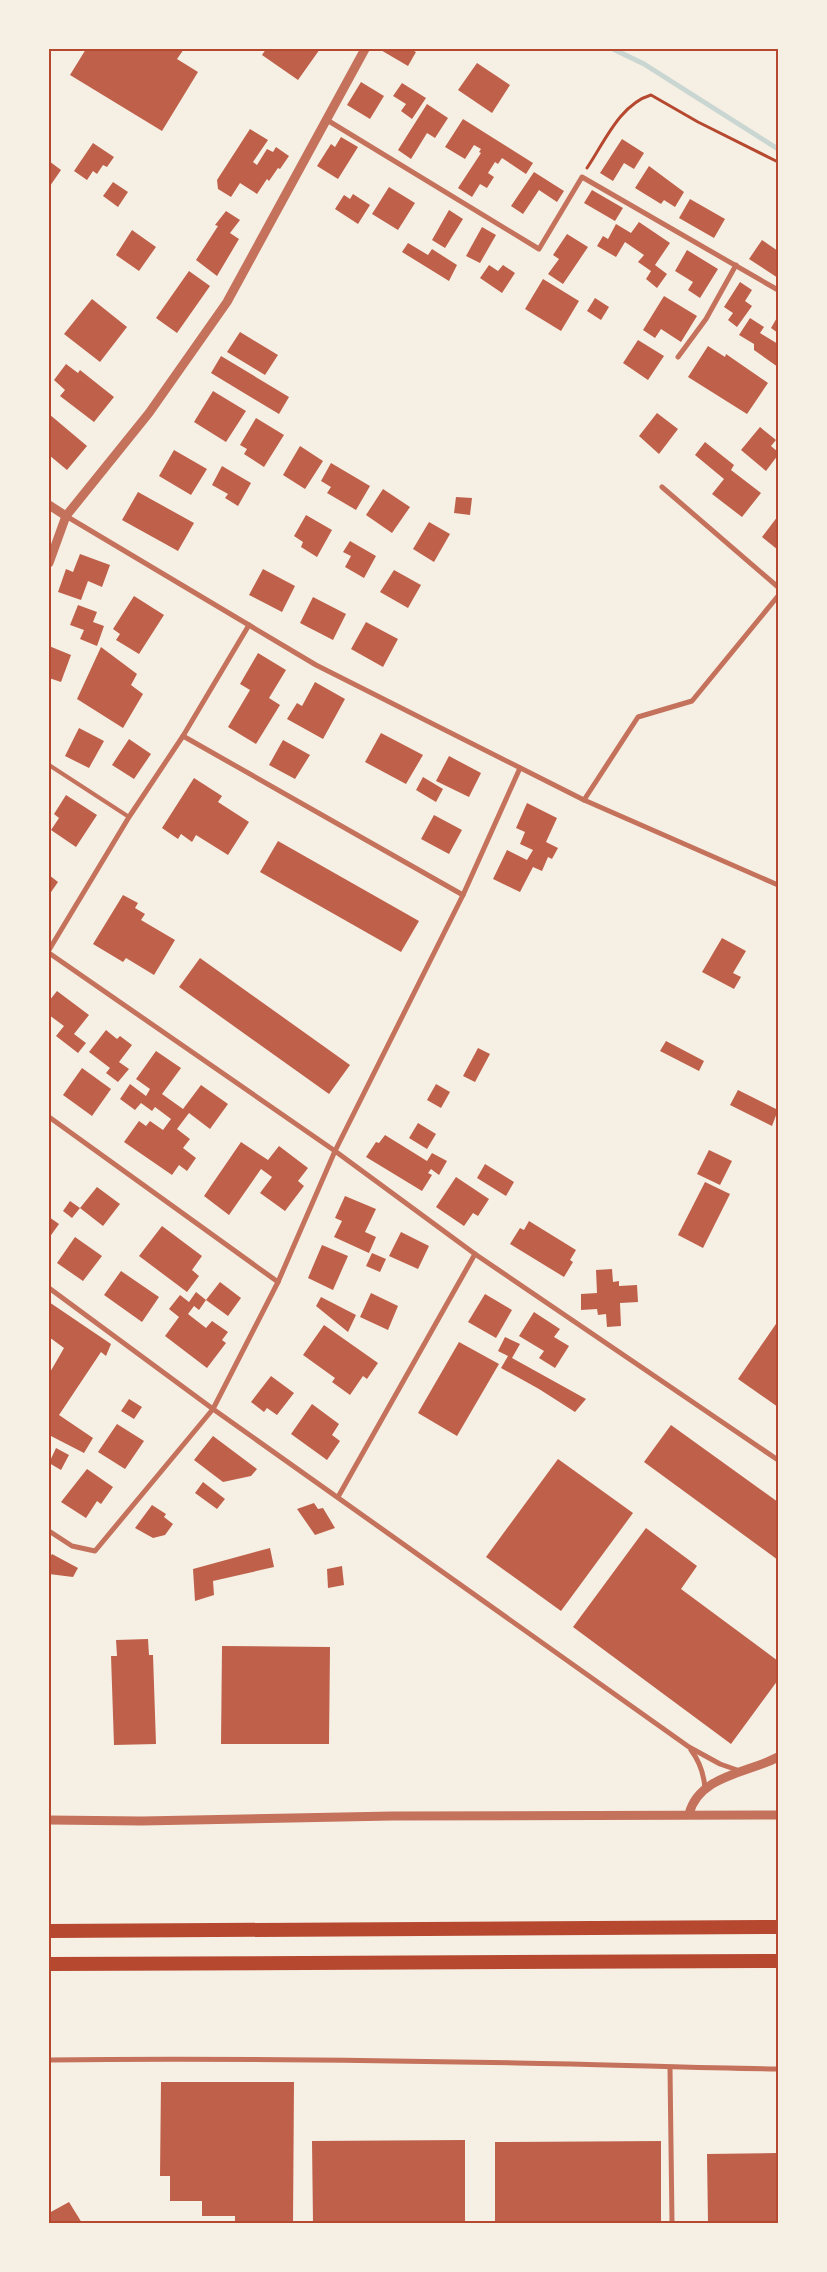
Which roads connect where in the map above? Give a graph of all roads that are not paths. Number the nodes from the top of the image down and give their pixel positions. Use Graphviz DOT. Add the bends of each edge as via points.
graph roads {
  1 [pos="365,49"];
  2 [pos="327,120"];
  3 [pos="736,266"];
  4 [pos="778,290"];
  5 [pos="678,357"];
  6 [pos="662,486"];
  7 [pos="49,505"];
  8 [pos="66,516"];
  9 [pos="49,563"];
  10 [pos="778,587"];
  11 [pos="778,596"];
  12 [pos="249,625"];
  13 [pos="183,736"];
  14 [pos="49,765"];
  15 [pos="520,768"];
  16 [pos="584,800"];
  17 [pos="129,817"];
  18 [pos="778,885"];
  19 [pos="463,895"];
  20 [pos="49,952"];
  21 [pos="49,1117"];
  22 [pos="335,1150"];
  23 [pos="475,1254"];
  24 [pos="278,1282"];
  25 [pos="49,1288"];
  26 [pos="213,1409"];
  27 [pos="778,1460"];
  28 [pos="338,1497"];
  29 [pos="49,1531"];
  30 [pos="689,1748"];
  31 [pos="778,1757"];
  32 [pos="740,1771"];
  33 [pos="704,1789"];
  34 [pos="688,1814"];
  35 [pos="778,1815"];
  36 [pos="49,1820"];
  37 [pos="778,1927"];
  38 [pos="49,1931"];
  39 [pos="778,1961"];
  40 [pos="49,1964"];
  41 [pos="49,2060"];
  42 [pos="670,2068"];
  43 [pos="778,2068"];
  44 [pos="672,2223"];
  1 -- 2 [label="street"];
  2 -- 3 [label="street" via="539,249 582,176"];
  2 -- 8 [label="street" via="227,302 149,413"];
  3 -- 4 [label="street"];
  3 -- 5 [label="street" via="706,319"];
  6 -- 10 [label="street"];
  7 -- 8 [label="street"];
  8 -- 9 [label="street"];
  8 -- 12 [label="street"];
  11 -- 16 [label="street" via="692,701 638,717"];
  12 -- 13 [label="street"];
  12 -- 15 [label="street" via="316,665"];
  13 -- 17 [label="street"];
  13 -- 19 [label="street"];
  14 -- 17 [label="lane"];
  15 -- 16 [label="street"];
  15 -- 19 [label="street"];
  16 -- 18 [label="street"];
  17 -- 20 [label="street"];
  19 -- 22 [label="street"];
  20 -- 22 [label="street"];
  21 -- 24 [label="street"];
  22 -- 23 [label="street"];
  22 -- 24 [label="street"];
  23 -- 27 [label="street"];
  23 -- 28 [label="street"];
  24 -- 26 [label="street"];
  25 -- 26 [label="street"];
  26 -- 28 [label="street"];
  26 -- 29 [label="street" via="95,1551 72,1546"];
  28 -- 30 [label="street"];
  30 -- 32 [label="street"];
  30 -- 33 [label="street" via="701,1766"];
  31 -- 32 [label="street"];
  32 -- 33 [label="street"];
  33 -- 34 [label="street"];
  34 -- 35 [label="street"];
  34 -- 36 [label="street"];
  37 -- 38 [label="highway"];
  39 -- 40 [label="highway"];
  41 -- 42 [label="street" via="510,2063"];
  42 -- 43 [label="street"];
  42 -- 44 [label="street"];
}
